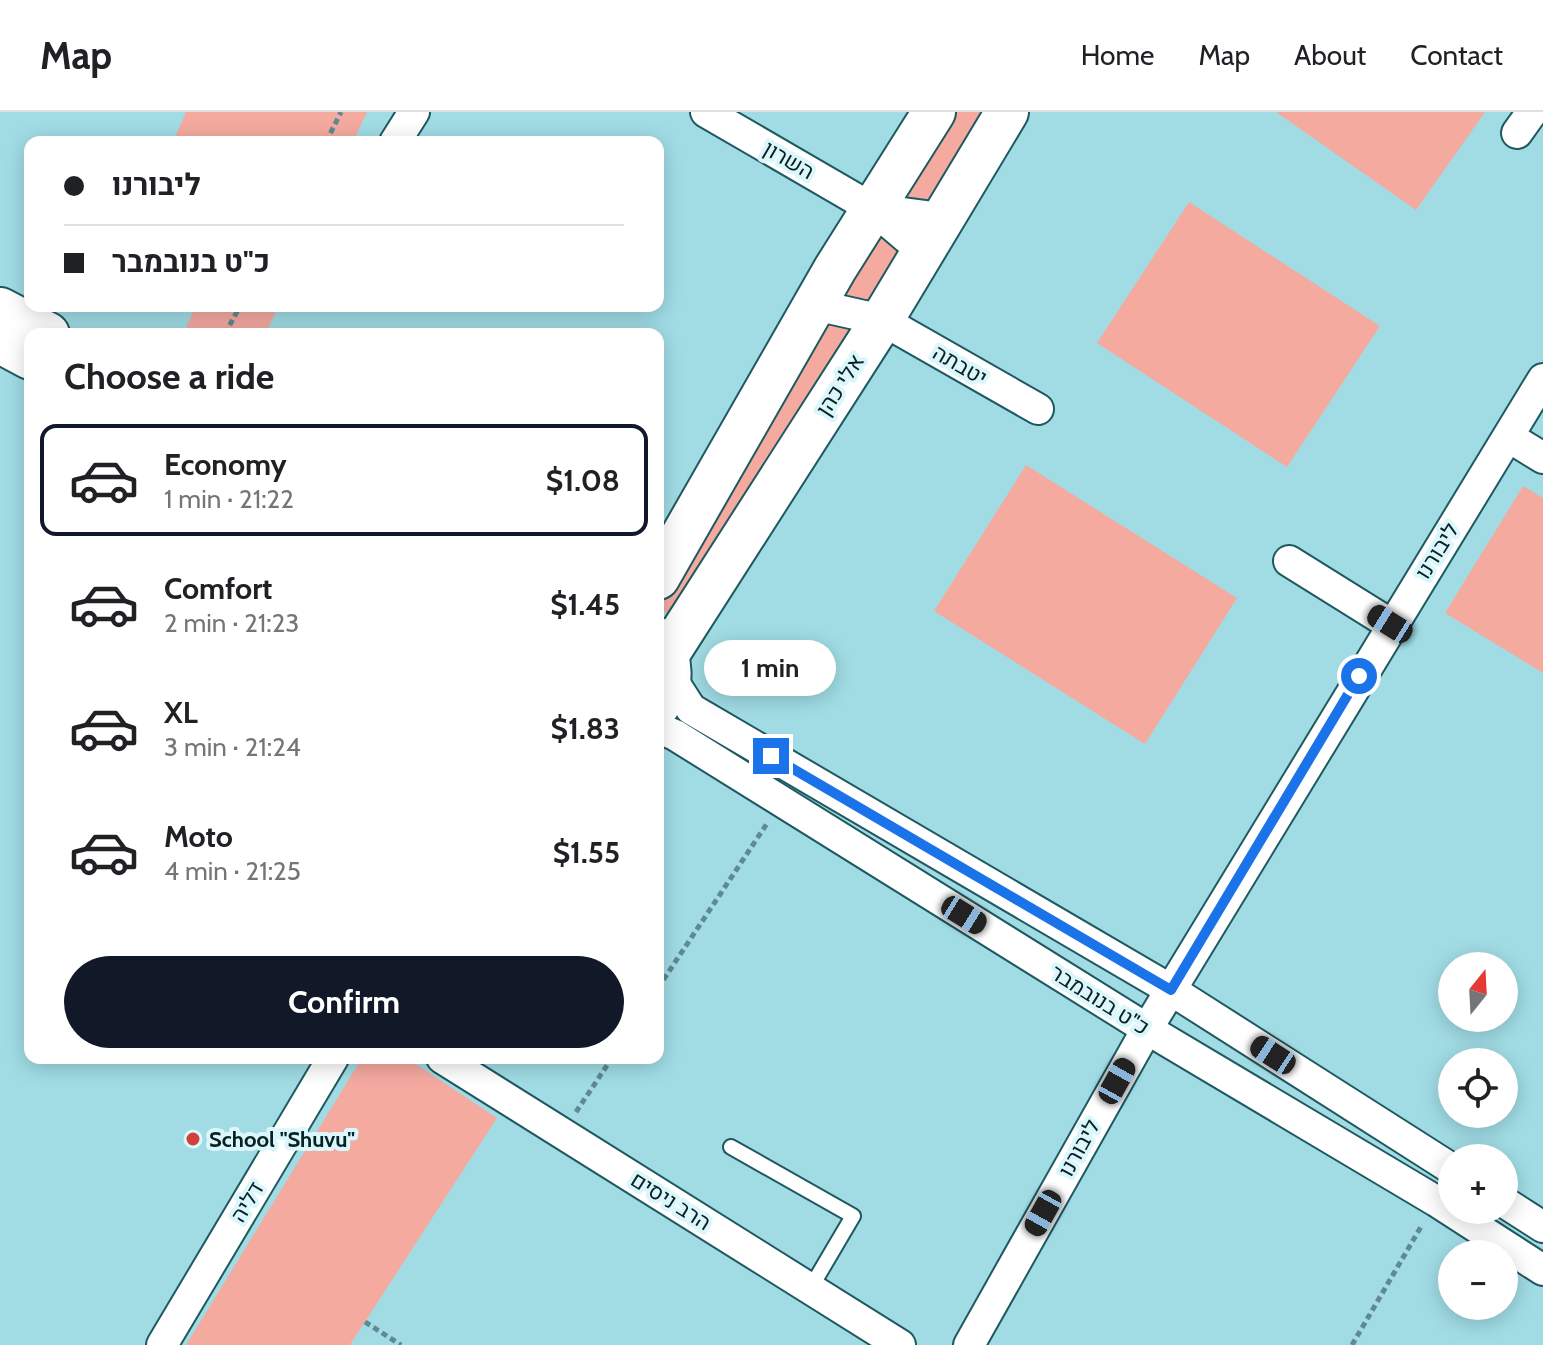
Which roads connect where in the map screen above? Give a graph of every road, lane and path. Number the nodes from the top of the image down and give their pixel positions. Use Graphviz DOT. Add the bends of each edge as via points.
graph roads {
  1 [pos="341,112"];
  2 [pos="414,112"];
  3 [pos="706,112"];
  4 [pos="934,112"];
  5 [pos="1007,112"];
  6 [pos="329,136"];
  7 [pos="399,136"];
  8 [pos="873,209"];
  9 [pos="931,234"];
  10 [pos="835,269"];
  11 [pos="815,305"];
  12 [pos="0,309"];
  13 [pos="882,320"];
  14 [pos="36,328"];
  15 [pos="0,342"];
  16 [pos="24,355"];
  17 [pos="1543,379"];
  18 [pos="1038,409"];
  19 [pos="1509,437"];
  20 [pos="1543,458"];
  21 [pos="1289,561"];
  22 [pos="664,568"];
  23 [pos="1390,624"];
  24 [pos="664,669"];
  25 [pos="664,730"];
  26 [pos="781,801"];
  27 [pos="664,979"];
  28 [pos="1171,990"];
  29 [pos="1147,1029"];
  30 [pos="329,1064"];
  31 [pos="452,1064"];
  32 [pos="608,1064"];
  33 [pos="562,1133"];
  34 [pos="731,1147"];
  35 [pos="1438,1160"];
  36 [pos="1436,1201"];
  37 [pos="1518,1211"];
  38 [pos="1543,1227"];
  39 [pos="1543,1270"];
  40 [pos="810,1289"];
  41 [pos="365,1322"];
  42 [pos="162,1345"];
  43 [pos="401,1345"];
  44 [pos="900,1345"];
  45 [pos="969,1345"];
  46 [pos="1352,1345"];
  1 -- 6 [label="path"];
  2 -- 7 [label="street"];
  3 -- 8 [label="street, השרון"];
  4 -- 8 [label="street"];
  5 -- 9 [label="street, אלי כהן"];
  8 -- 9 [label="street, השרון"];
  8 -- 10 [label="street"];
  9 -- 13 [label="street, אלי כהן"];
  10 -- 11 [label="street"];
  10 -- 13 [label="street, יטבתה"];
  11 -- 13 [label="street, יטבתה"];
  11 -- 22 [label="street"];
  12 -- 14 [label="street"];
  13 -- 18 [label="street, יטבתה"];
  13 -- 24 [label="street, אלי כהן"];
  15 -- 16 [label="street"];
  17 -- 19 [label="street, ליבורנו"];
  19 -- 20 [label="street"];
  19 -- 23 [label="street, ליבורנו"];
  21 -- 23 [label="street"];
  23 -- 28 [label="street, ליבורנו"];
  24 -- 28 [label="street, כ\"ט בנובמבר" via="691,709"];
  25 -- 26 [label="street, כ\"ט בנובמבר"];
  26 -- 27 [label="path"];
  26 -- 29 [label="street, כ\"ט בנובמבר"];
  28 -- 29 [label="street, ליבורנו"];
  28 -- 35 [label="street, כ\"ט בנובמבר"];
  29 -- 36 [label="street, כ\"ט בנובמבר"];
  29 -- 45 [label="street, ליבורנו"];
  30 -- 42 [label="street, דליה"];
  31 -- 33 [label="street, הרב ניסים"];
  32 -- 33 [label="path"];
  33 -- 40 [label="street, הרב ניסים"];
  34 -- 40 [label="lane" via="853,1216"];
  36 -- 39 [label="street, כ\"ט בנובמבר"];
  36 -- 46 [label="path"];
  37 -- 38 [label="street"];
  40 -- 44 [label="street, הרב ניסים"];
  41 -- 43 [label="path"];
}
